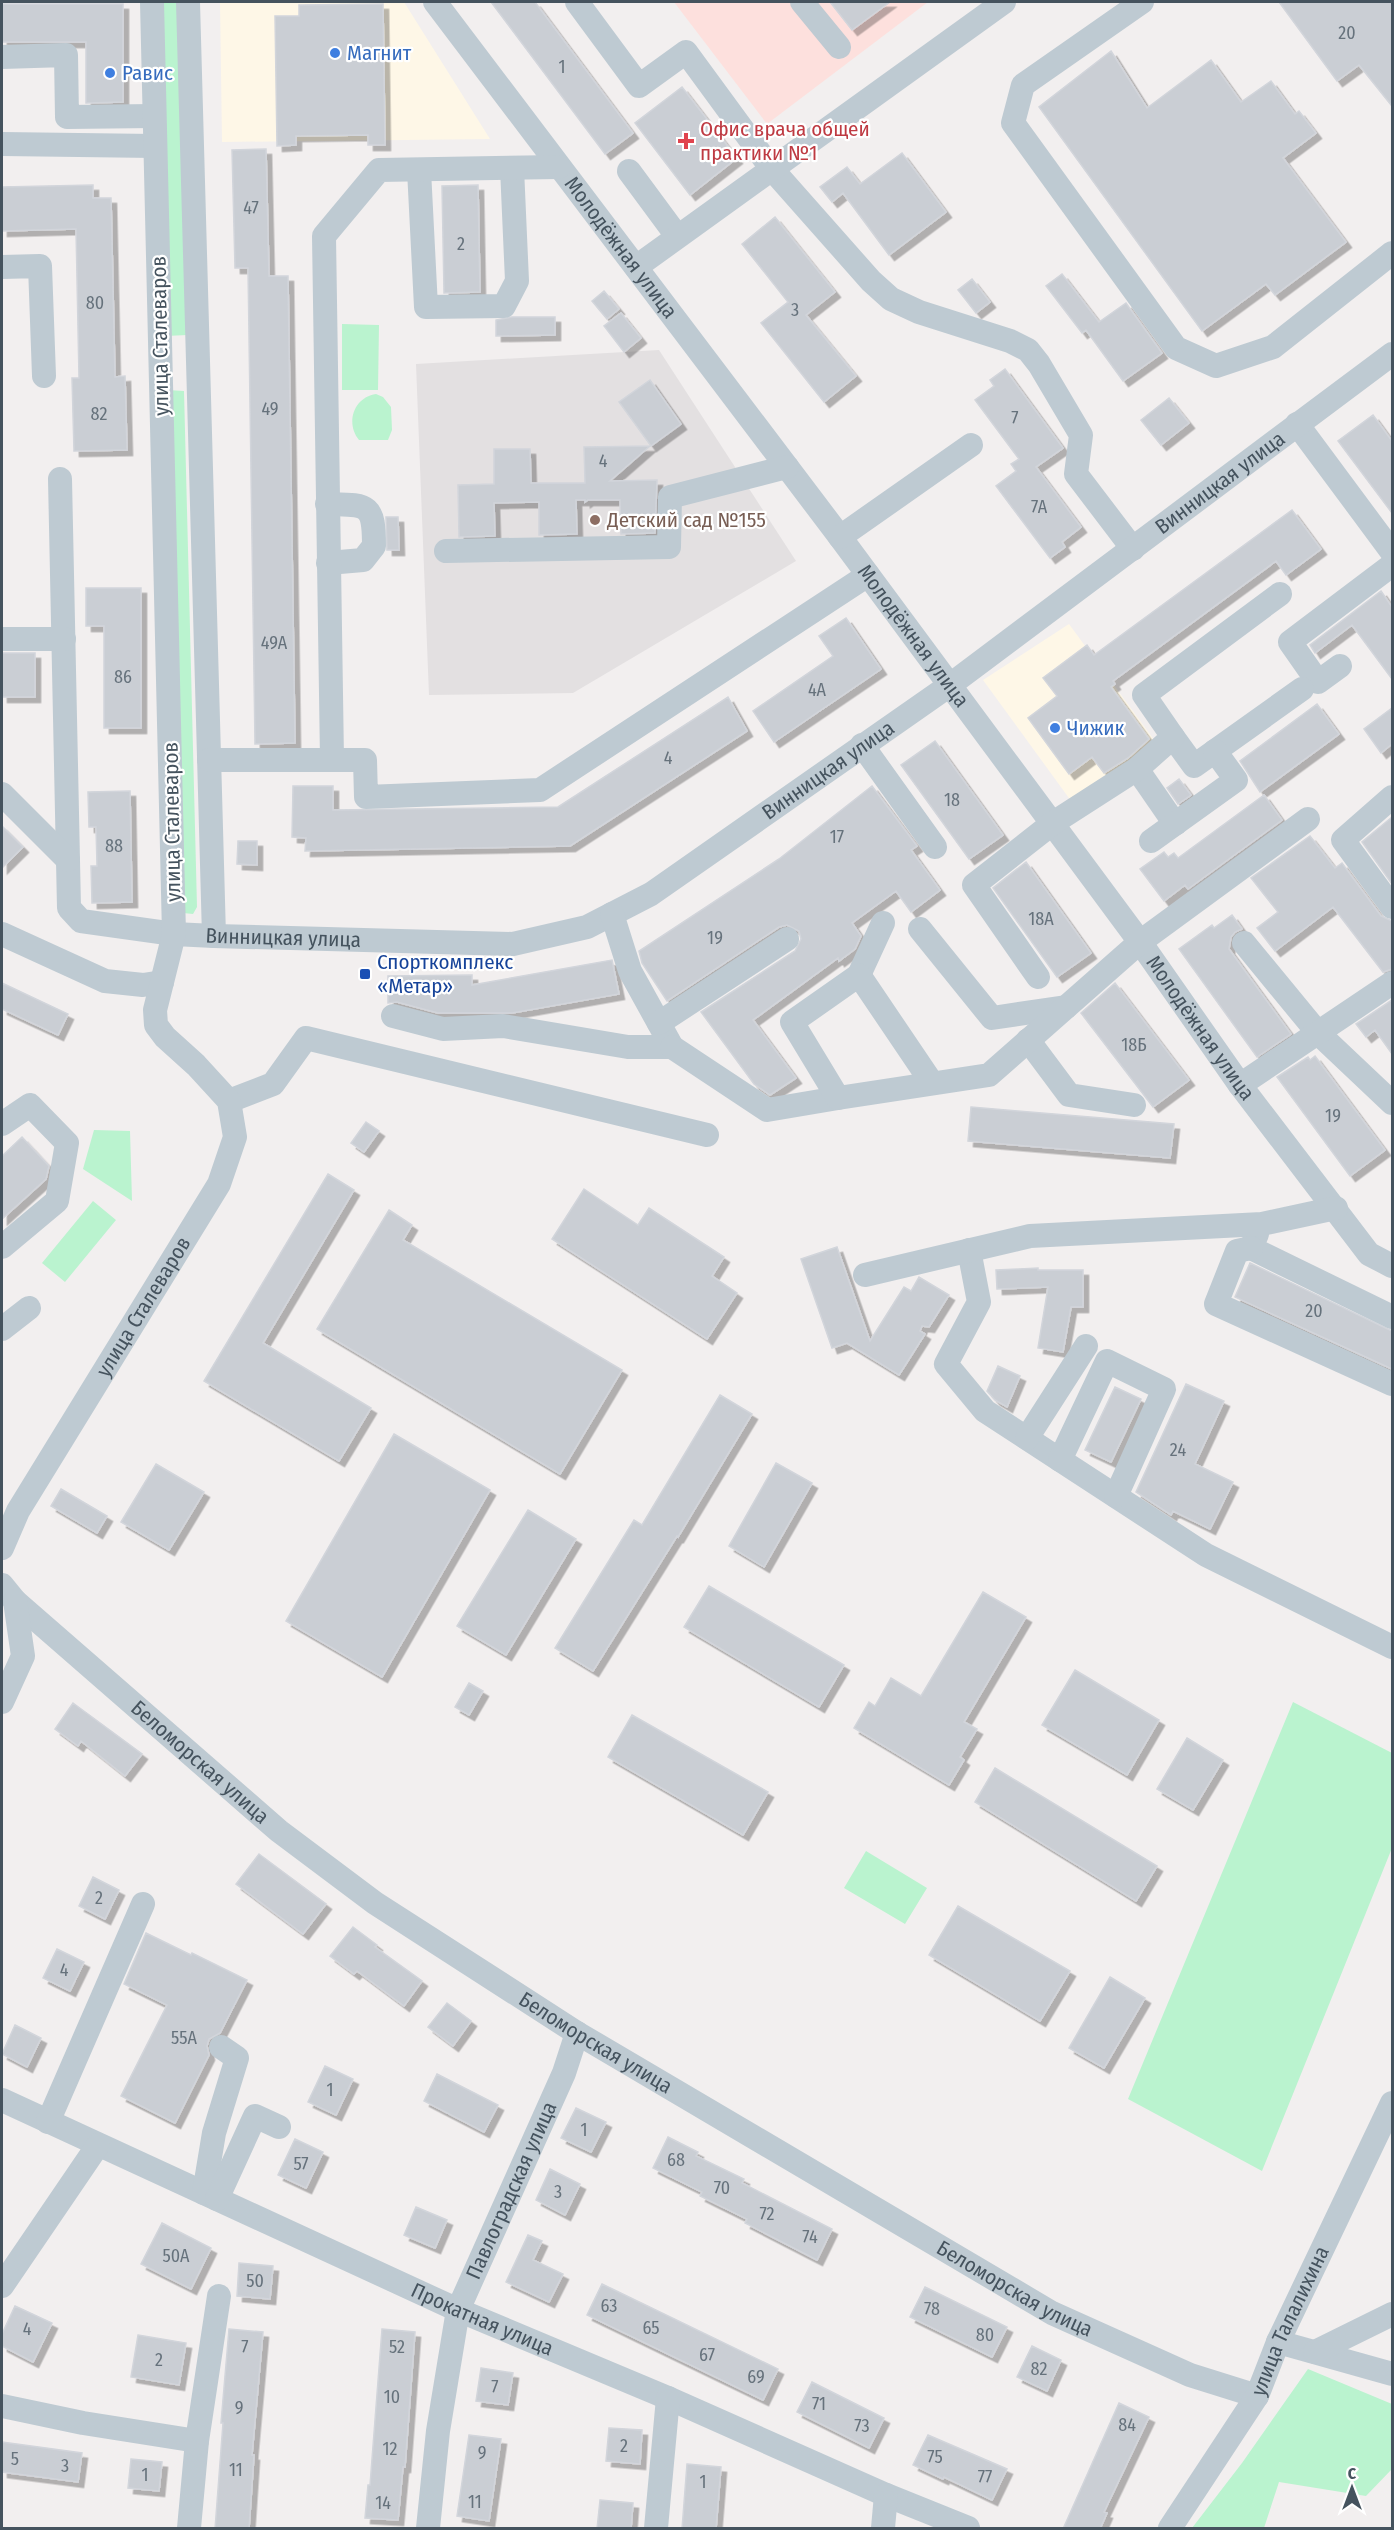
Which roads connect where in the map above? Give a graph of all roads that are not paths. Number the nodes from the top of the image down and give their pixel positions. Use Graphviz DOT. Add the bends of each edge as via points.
graph roads {
  1 [pos="152,2"];
  2 [pos="188,2"];
  3 [pos="435,2"];
  4 [pos="577,2"];
  5 [pos="802,2"];
  6 [pos="1004,2"];
  7 [pos="1142,2"];
  8 [pos="839,47"];
  9 [pos="2,57"];
  10 [pos="154,116"];
  11 [pos="2,144"];
  12 [pos="155,146"];
  13 [pos="559,167"];
  14 [pos="512,168"];
  15 [pos="771,168"];
  16 [pos="419,170"];
  17 [pos="629,171"];
  18 [pos="677,236"];
  19 [pos="1392,253"];
  20 [pos="2,267"];
  21 [pos="636,267"];
  22 [pos="1392,354"];
  23 [pos="160,360"];
  24 [pos="198,360"];
  25 [pos="44,376"];
  26 [pos="1297,424"];
  27 [pos="971,445"];
  28 [pos="787,467"];
  29 [pos="60,479"];
  30 [pos="327,504"];
  31 [pos="840,537"];
  32 [pos="1133,549"];
  33 [pos="446,551"];
  34 [pos="1392,552"];
  35 [pos="328,563"];
  36 [pos="1392,566"];
  37 [pos="868,575"];
  38 [pos="1280,594"];
  39 [pos="2,639"];
  40 [pos="64,639"];
  41 [pos="1340,666"];
  42 [pos="950,685"];
  43 [pos="1302,689"];
  44 [pos="1173,736"];
  45 [pos="862,745"];
  46 [pos="1215,751"];
  47 [pos="332,759"];
  48 [pos="209,760"];
  49 [pos="1137,769"];
  50 [pos="2,794"];
  51 [pos="1392,796"];
  52 [pos="1308,819"];
  53 [pos="1053,823"];
  54 [pos="1175,824"];
  55 [pos="1151,841"];
  56 [pos="935,847"];
  57 [pos="68,860"];
  58 [pos="1392,907"];
  59 [pos="612,914"];
  60 [pos="883,923"];
  61 [pos="920,929"];
  62 [pos="2,934"];
  63 [pos="174,934"];
  64 [pos="214,936"];
  65 [pos="787,939"];
  66 [pos="1140,942"];
  67 [pos="1244,943"];
  68 [pos="859,975"];
  69 [pos="1038,977"];
  70 [pos="162,982"];
  71 [pos="1392,983"];
  72 [pos="1066,1007"];
  73 [pos="393,1016"];
  74 [pos="659,1023"];
  75 [pos="1318,1034"];
  76 [pos="1028,1040"];
  77 [pos="672,1047"];
  78 [pos="932,1083"];
  79 [pos="1240,1085"];
  80 [pos="838,1098"];
  81 [pos="229,1101"];
  82 [pos="1392,1103"];
  83 [pos="1134,1105"];
  84 [pos="2,1124"];
  85 [pos="707,1135"];
  86 [pos="1336,1208"];
  87 [pos="1262,1224"];
  88 [pos="2,1247"];
  89 [pos="1251,1248"];
  90 [pos="969,1250"];
  91 [pos="1392,1266"];
  92 [pos="865,1275"];
  93 [pos="29,1308"];
  94 [pos="1392,1317"];
  95 [pos="2,1329"];
  96 [pos="1086,1346"];
  97 [pos="1392,1384"];
  98 [pos="1027,1438"];
  99 [pos="1060,1460"];
  100 [pos="1116,1496"];
  101 [pos="10,1506"];
  102 [pos="2,1548"];
  103 [pos="8,1593"];
  104 [pos="1392,1647"];
  105 [pos="2,1702"];
  106 [pos="143,1904"];
  107 [pos="577,2034"];
  108 [pos="221,2047"];
  109 [pos="2,2100"];
  110 [pos="1392,2103"];
  111 [pos="48,2122"];
  112 [pos="279,2127"];
  113 [pos="98,2145"];
  114 [pos="210,2196"];
  115 [pos="2,2286"];
  116 [pos="219,2296"];
  117 [pos="458,2310"];
  118 [pos="1392,2314"];
  119 [pos="1278,2342"];
  120 [pos="1316,2352"];
  121 [pos="1392,2374"];
  122 [pos="1257,2396"];
  123 [pos="668,2398"];
  124 [pos="2,2406"];
  125 [pos="197,2441"];
  126 [pos="886,2495"];
  127 [pos="189,2529"];
  128 [pos="428,2529"];
  129 [pos="656,2529"];
  130 [pos="883,2529"];
  131 [pos="968,2529"];
  132 [pos="1170,2529"];
  1 -- 10 [label="street, улица Сталеваров"];
  2 -- 24 [label="street, улица Сталеваров"];
  3 -- 13 [label="street, Молодёжная улица"];
  4 -- 15 [label="street" via="639,86 686,52"];
  5 -- 8 [label="street"];
  6 -- 15 [label="street"];
  7 -- 19 [label="street" via="1023,84 1013,123 1176,348 1216,366 1273,347"];
  9 -- 10 [label="street" via="66,55 67,117"];
  10 -- 12 [label="street, улица Сталеваров"];
  11 -- 12 [label="street"];
  12 -- 23 [label="street, улица Сталеваров"];
  13 -- 14 [label="street"];
  13 -- 21 [label="street, Молодёжная улица"];
  14 -- 16 [label="street"];
  14 -- 16 [label="street" via="517,281 504,306 426,307"];
  15 -- 18 [label="street"];
  15 -- 32 [label="street" via="891,299 1028,350 1081,435 1076,474"];
  16 -- 30 [label="street" via="379,170 324,237"];
  17 -- 18 [label="street"];
  18 -- 21 [label="street"];
  20 -- 25 [label="street" via="40,266"];
  21 -- 28 [label="street, Молодёжная улица"];
  22 -- 26 [label="street, Винницкая улица"];
  23 -- 24 [label="street"];
  23 -- 63 [label="street, улица Сталеваров"];
  24 -- 48 [label="street, улица Сталеваров"];
  26 -- 32 [label="street, Винницкая улица"];
  26 -- 34 [label="street"];
  27 -- 31 [label="street"];
  28 -- 31 [label="street, Молодёжная улица"];
  28 -- 33 [label="street" via="670,497 669,547"];
  29 -- 40 [label="street, Винницкая улица"];
  30 -- 35 [label="street"];
  30 -- 35 [label="street" via="356,505 374,519 372,552 363,560"];
  31 -- 37 [label="street, Молодёжная улица"];
  32 -- 42 [label="street, Винницкая улица"];
  35 -- 47 [label="street"];
  36 -- 41 [label="street" via="1290,642 1318,682"];
  37 -- 42 [label="street, Молодёжная улица"];
  37 -- 47 [label="street" via="540,790 366,797 365,760"];
  38 -- 44 [label="street" via="1144,695"];
  39 -- 40 [label="street"];
  40 -- 57 [label="street, Винницкая улица"];
  42 -- 45 [label="street, Винницкая улица"];
  42 -- 53 [label="street, Молодёжная улица"];
  43 -- 46 [label="street"];
  44 -- 46 [label="street" via="1194,766"];
  44 -- 49 [label="street"];
  45 -- 56 [label="street"];
  45 -- 59 [label="street, Винницкая улица" via="651,894"];
  46 -- 54 [label="street" via="1236,780"];
  47 -- 48 [label="street"];
  48 -- 64 [label="street, улица Сталеваров"];
  49 -- 53 [label="street"];
  49 -- 54 [label="street"];
  50 -- 57 [label="street"];
  51 -- 58 [label="street" via="1343,840"];
  52 -- 66 [label="street"];
  53 -- 66 [label="street, Молодёжная улица"];
  53 -- 69 [label="street" via="974,885"];
  54 -- 55 [label="street"];
  57 -- 63 [label="street, Винницкая улица" via="69,908 81,921"];
  59 -- 64 [label="street, Винницкая улица" via="587,927 513,944"];
  59 -- 74 [label="street" via="630,971"];
  60 -- 68 [label="street"];
  61 -- 72 [label="street" via="992,1018"];
  62 -- 70 [label="street" via="105,981 143,985"];
  63 -- 64 [label="street, Винницкая улица"];
  63 -- 70 [label="street, улица Сталеваров"];
  65 -- 74 [label="street"];
  66 -- 72 [label="street"];
  66 -- 79 [label="street, Молодёжная улица"];
  67 -- 75 [label="street"];
  68 -- 78 [label="street"];
  68 -- 80 [label="street" via="792,1022"];
  70 -- 81 [label="street, улица Сталеваров" via="155,1010 156,1025"];
  71 -- 75 [label="street"];
  72 -- 76 [label="street"];
  73 -- 77 [label="street" via="443,1029 502,1026 628,1047"];
  74 -- 77 [label="street"];
  75 -- 79 [label="street"];
  75 -- 82 [label="street"];
  76 -- 78 [label="street" via="989,1075"];
  76 -- 83 [label="street" via="1069,1095"];
  77 -- 80 [label="street" via="767,1110"];
  78 -- 80 [label="street"];
  79 -- 86 [label="street, Молодёжная улица"];
  81 -- 85 [label="street" via="273,1084 306,1038"];
  81 -- 101 [label="street, улица Сталеваров" via="235,1137 219,1184"];
  84 -- 88 [label="street" via="30,1105 67,1143 57,1201"];
  86 -- 87 [label="street"];
  86 -- 91 [label="street, Молодёжная улица" via="1370,1254"];
  87 -- 89 [label="street"];
  87 -- 90 [label="street" via="1030,1236"];
  89 -- 94 [label="street"];
  89 -- 97 [label="street" via="1238,1251 1216,1304"];
  90 -- 92 [label="street"];
  90 -- 98 [label="street" via="979,1302 946,1364 985,1411"];
  93 -- 95 [label="street"];
  96 -- 98 [label="street"];
  98 -- 99 [label="street"];
  99 -- 100 [label="street"];
  99 -- 100 [label="street" via="1107,1361 1164,1389"];
  100 -- 104 [label="street" via="1206,1554"];
  101 -- 102 [label="street, улица Сталеваров"];
  103 -- 105 [label="street" via="22,1656"];
  103 -- 107 [label="street, Беломорская улица" via="279,1831 375,1903"];
  106 -- 111 [label="street"];
  107 -- 117 [label="street, Павлоградская улица" via="564,2073"];
  107 -- 122 [label="street, Беломорская улица" via="1052,2313 1190,2374"];
  108 -- 114 [label="street" via="237,2058 214,2133"];
  109 -- 111 [label="street, Прокатная улица"];
  110 -- 119 [label="street, улица Талалихина"];
  111 -- 113 [label="street, Прокатная улица"];
  112 -- 114 [label="street" via="255,2116"];
  113 -- 114 [label="street, Прокатная улица"];
  113 -- 115 [label="street"];
  114 -- 117 [label="street, Прокатная улица"];
  116 -- 125 [label="street"];
  117 -- 123 [label="street, Прокатная улица"];
  117 -- 128 [label="street, Павлоградская улица" via="438,2431"];
  118 -- 120 [label="street"];
  119 -- 120 [label="street"];
  119 -- 122 [label="street, улица Талалихина"];
  120 -- 121 [label="street"];
  122 -- 132 [label="street, улица Талалихина"];
  123 -- 126 [label="street, Прокатная улица"];
  123 -- 129 [label="street"];
  124 -- 125 [label="street"];
  125 -- 127 [label="street"];
  126 -- 130 [label="street"];
  126 -- 131 [label="street, Прокатная улица"];
}
